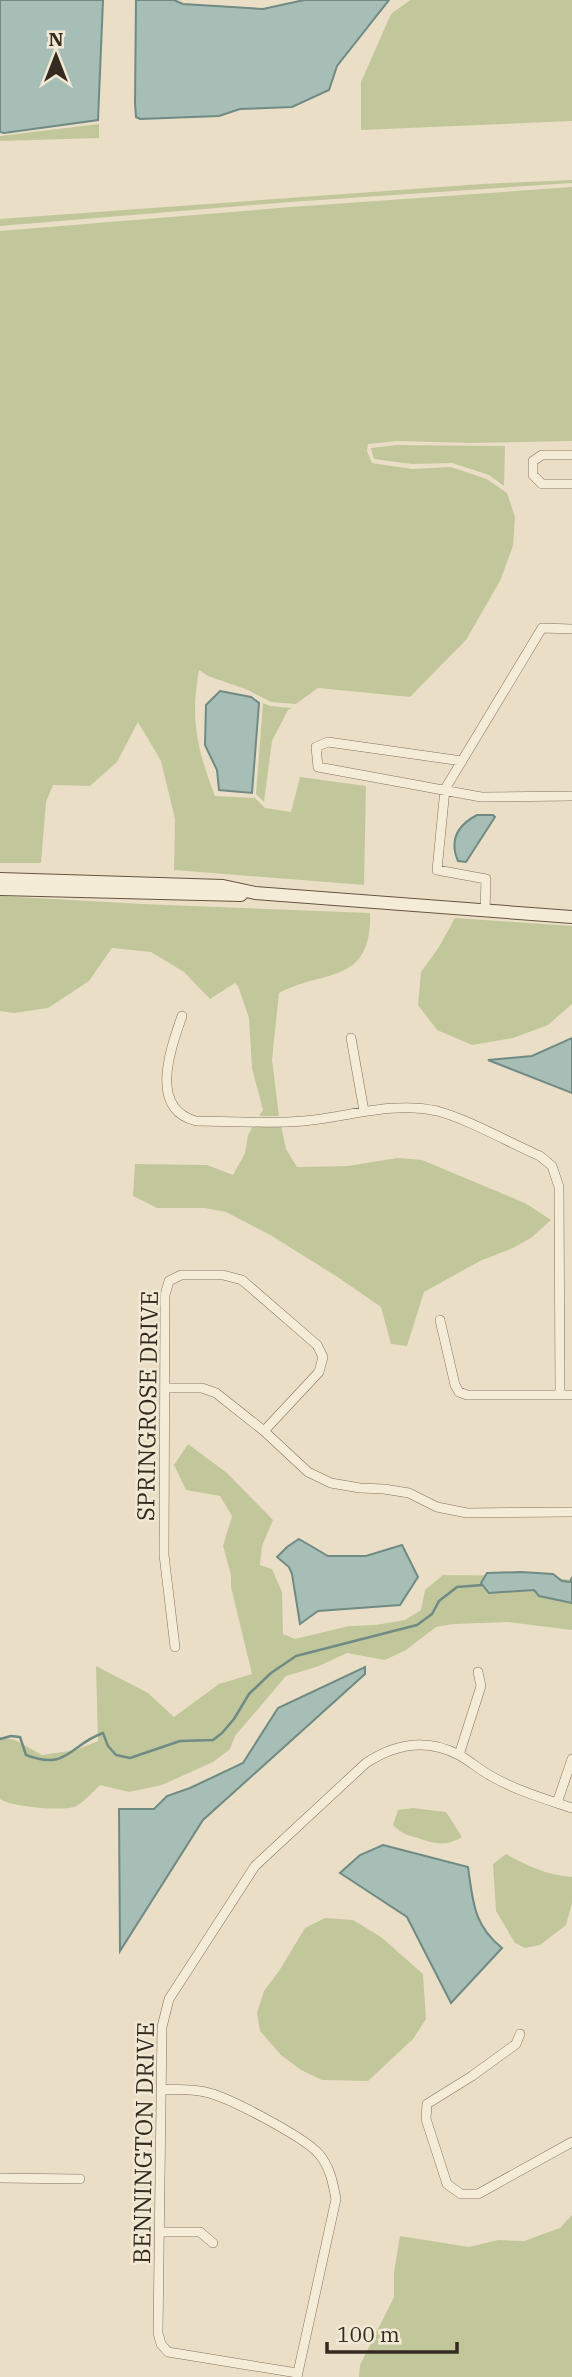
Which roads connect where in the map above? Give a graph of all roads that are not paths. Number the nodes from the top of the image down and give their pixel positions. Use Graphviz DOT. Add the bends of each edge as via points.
graph roads {
  1 [pos="572,455"];
  2 [pos="572,484"];
  3 [pos="572,629"];
  4 [pos="462,761"];
  5 [pos="445,789"];
  6 [pos="572,796"];
  7 [pos="0,879"];
  8 [pos="69,886"];
  9 [pos="0,889"];
  10 [pos="485,911"];
  11 [pos="572,917"];
  12 [pos="181,1016"];
  13 [pos="351,1038"];
  14 [pos="364,1111"];
  15 [pos="440,1320"];
  16 [pos="166,1388"];
  17 [pos="560,1395"];
  18 [pos="572,1395"];
  19 [pos="264,1431"];
  20 [pos="572,1512"];
  21 [pos="175,1647"];
  22 [pos="478,1672"];
  23 [pos="459,1755"];
  24 [pos="572,1759"];
  25 [pos="556,1803"];
  26 [pos="572,1808"];
  27 [pos="520,2034"];
  28 [pos="162,2089"];
  29 [pos="572,2142"];
  30 [pos="0,2179"];
  31 [pos="80,2179"];
  32 [pos="161,2232"];
  33 [pos="213,2243"];
  34 [pos="297,2375"];
  1 -- 2 [label="street" via="542,455 533,461 533,475 542,484"];
  3 -- 4 [label="street" via="542,628"];
  4 -- 5 [label="street"];
  4 -- 5 [label="street" via="328,742 316,747 318,767"];
  5 -- 6 [label="street" via="481,797"];
  5 -- 10 [label="street" via="437,870 486,879"];
  7 -- 8 [label="main road"];
  8 -- 9 [label="main road"];
  8 -- 10 [label="main road" via="223,886 255,893"];
  10 -- 11 [label="main road"];
  12 -- 14 [label="street" via="167,1060 168,1100 184,1118 303,1121"];
  13 -- 14 [label="street"];
  14 -- 17 [label="street" via="437,1111 540,1156 552,1166 559,1187"];
  15 -- 17 [label="street" via="459,1392 488,1397"];
  16 -- 19 [label="street" via="202,1388 216,1393"];
  16 -- 19 [label="street, SPRINGROSE DRIVE" via="165,1295 169,1281 181,1275 242,1280 317,1345 323,1357 319,1372"];
  16 -- 21 [label="street, SPRINGROSE DRIVE" via="164,1555"];
  17 -- 18 [label="street"];
  19 -- 20 [label="street" via="308,1472 331,1483 409,1493 437,1507 467,1513"];
  22 -- 23 [label="street" via="481,1686"];
  23 -- 25 [label="street, BENNINGTON DRIVE" via="492,1777"];
  23 -- 28 [label="street, BENNINGTON DRIVE" via="419,1744 379,1754 255,1866 169,1998 162,2027"];
  24 -- 25 [label="street"];
  25 -- 26 [label="street, BENNINGTON DRIVE"];
  27 -- 29 [label="street" via="516,2044 427,2104 426,2119 447,2184 461,2194 478,2194"];
  28 -- 32 [label="street, BENNINGTON DRIVE"];
  28 -- 34 [label="street" via="220,2096 304,2141 332,2175 337,2199"];
  30 -- 31 [label="street"];
  32 -- 33 [label="street" via="200,2232"];
  32 -- 34 [label="street, BENNINGTON DRIVE" via="158,2333 168,2352"];
}
